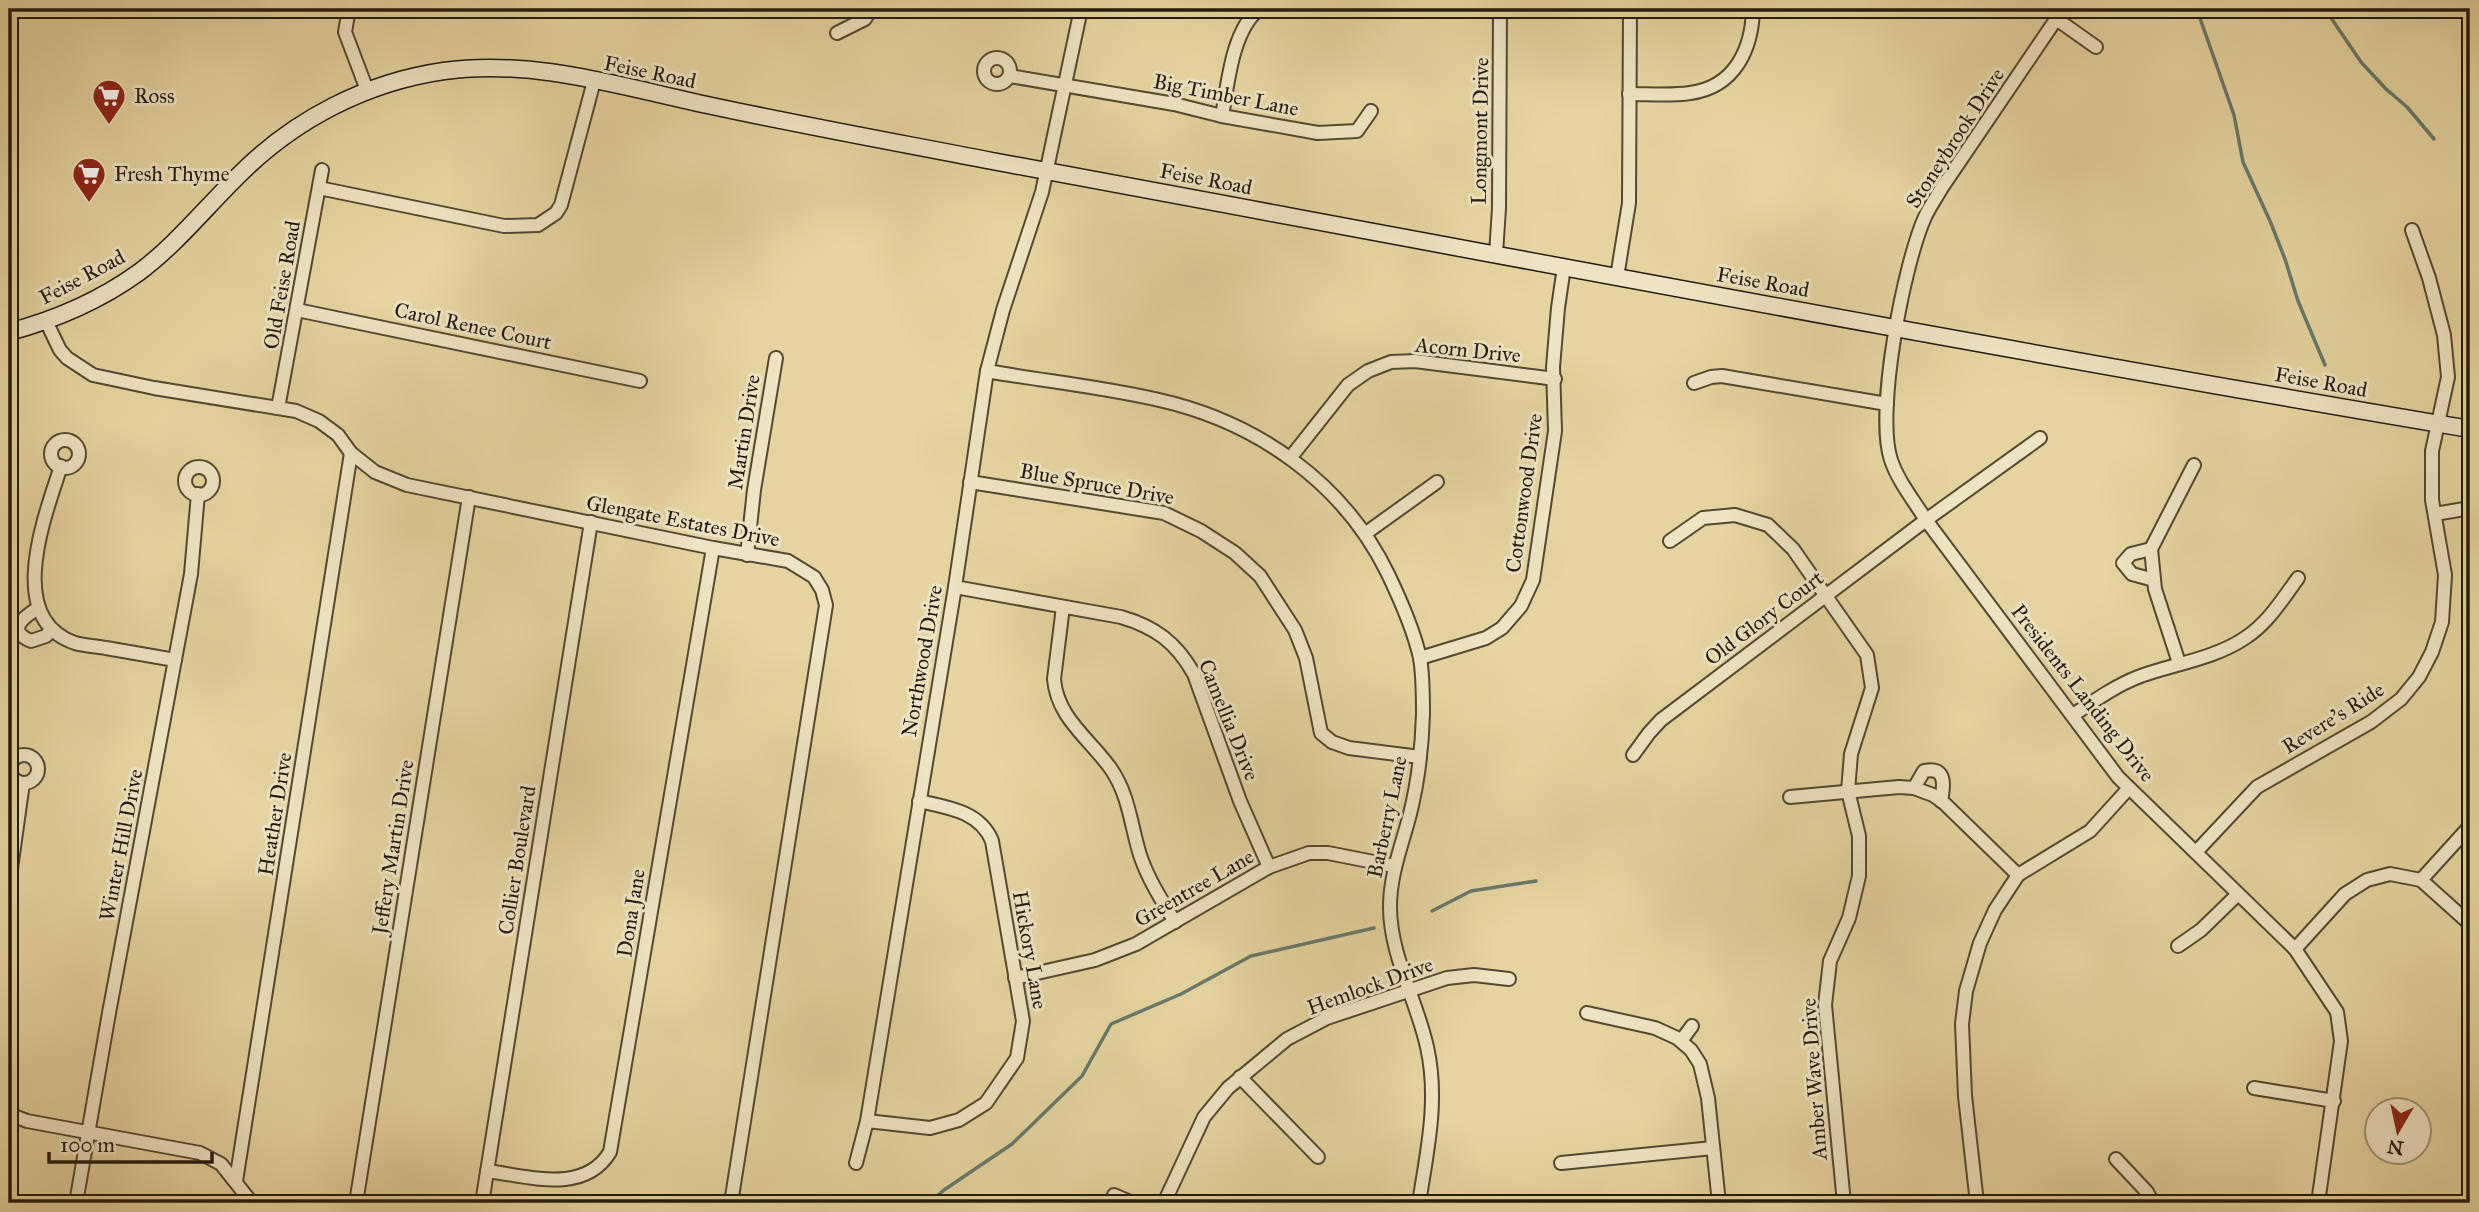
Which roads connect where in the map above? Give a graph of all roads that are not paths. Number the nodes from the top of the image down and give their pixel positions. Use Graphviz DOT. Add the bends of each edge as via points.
graph roads {
  1 [pos="349,9"];
  2 [pos="871,9"];
  3 [pos="1081,9"];
  4 [pos="1259,9"];
  5 [pos="1500,9"];
  6 [pos="1630,9"];
  7 [pos="1753,9"];
  8 [pos="2059,13"];
  9 [pos="837,33"];
  10 [pos="2096,47"];
  11 [pos="1010,76"];
  12 [pos="594,81"];
  13 [pos="1064,85"];
  14 [pos="367,90"];
  15 [pos="1629,94"];
  16 [pos="1371,111"];
  17 [pos="1222,116"];
  18 [pos="322,170"];
  19 [pos="1047,171"];
  20 [pos="319,188"];
  21 [pos="2412,230"];
  22 [pos="1496,254"];
  23 [pos="1564,267"];
  24 [pos="1617,277"];
  25 [pos="298,310"];
  26 [pos="46,321"];
  27 [pos="1897,328"];
  28 [pos="9,332"];
  29 [pos="776,358"];
  30 [pos="987,371"];
  31 [pos="1555,379"];
  32 [pos="640,381"];
  33 [pos="1693,383"];
  34 [pos="1887,404"];
  35 [pos="278,408"];
  36 [pos="2438,424"];
  37 [pos="2470,429"];
  38 [pos="2040,438"];
  39 [pos="351,453"];
  40 [pos="1291,457"];
  41 [pos="2193,465"];
  42 [pos="61,466"];
  43 [pos="970,482"];
  44 [pos="1437,482"];
  45 [pos="198,494"];
  46 [pos="469,497"];
  47 [pos="2470,508"];
  48 [pos="2435,514"];
  49 [pos="1926,520"];
  50 [pos="591,522"];
  51 [pos="1366,533"];
  52 [pos="1670,541"];
  53 [pos="713,548"];
  54 [pos="2151,549"];
  55 [pos="747,555"];
  56 [pos="2298,578"];
  57 [pos="2154,580"];
  58 [pos="955,587"];
  59 [pos="1826,596"];
  60 [pos="1063,607"];
  61 [pos="38,608"];
  62 [pos="52,629"];
  63 [pos="1420,658"];
  64 [pos="175,660"];
  65 [pos="2179,663"];
  66 [pos="2073,715"];
  67 [pos="1633,755"];
  68 [pos="1420,757"];
  69 [pos="23,783"];
  70 [pos="1914,788"];
  71 [pos="2129,788"];
  72 [pos="1849,791"];
  73 [pos="1790,797"];
  74 [pos="919,801"];
  75 [pos="1941,801"];
  76 [pos="2470,826"];
  77 [pos="2196,852"];
  78 [pos="1394,866"];
  79 [pos="1269,867"];
  80 [pos="2018,875"];
  81 [pos="2421,880"];
  82 [pos="9,883"];
  83 [pos="2238,894"];
  84 [pos="1175,922"];
  85 [pos="2470,924"];
  86 [pos="2178,946"];
  87 [pos="2295,949"];
  88 [pos="1015,978"];
  89 [pos="1509,979"];
  90 [pos="1409,990"];
  91 [pos="1587,1013"];
  92 [pos="1692,1026"];
  93 [pos="1681,1041"];
  94 [pos="1240,1077"];
  95 [pos="2254,1088"];
  96 [pos="2333,1101"];
  97 [pos="9,1114"];
  98 [pos="867,1121"];
  99 [pos="88,1133"];
  100 [pos="1713,1148"];
  101 [pos="1318,1157"];
  102 [pos="2116,1159"];
  103 [pos="856,1163"];
  104 [pos="1561,1163"];
  105 [pos="487,1171"];
  106 [pos="240,1186"];
  107 [pos="1114,1195"];
  108 [pos="76,1203"];
  109 [pos="238,1203"];
  110 [pos="252,1203"];
  111 [pos="356,1203"];
  112 [pos="482,1203"];
  113 [pos="731,1203"];
  114 [pos="1133,1203"];
  115 [pos="1164,1203"];
  116 [pos="1419,1203"];
  117 [pos="1719,1203"];
  118 [pos="1844,1203"];
  119 [pos="1977,1203"];
  120 [pos="2153,1203"];
  121 [pos="2318,1203"];
  1 -- 14 [label="street" via="345,32"];
  2 -- 9 [label="street" via="865,19"];
  3 -- 13 [label="street, Northwood Drive"];
  4 -- 17 [label="street" via="1246,21 1232,61"];
  5 -- 22 [label="street, Longmont Drive"];
  6 -- 15 [label="street"];
  7 -- 15 [label="street" via="1750,42 1730,75 1691,93"];
  8 -- 10 [label="street, Stoneybrook Drive"];
  8 -- 27 [label="street, Stoneybrook Drive" via="1925,218 1906,276"];
  11 -- 13 [label="street, Big Timber Lane"];
  12 -- 14 [label="main road, Feise Road" via="470,68"];
  12 -- 19 [label="main road, Feise Road"];
  12 -- 20 [label="street" via="564,196 556,213 538,225 505,226"];
  13 -- 17 [label="street, Big Timber Lane"];
  13 -- 19 [label="street, Northwood Drive"];
  14 -- 26 [label="main road, Feise Road" via="313,117 269,147 135,275"];
  15 -- 24 [label="street" via="1629,203"];
  16 -- 17 [label="street, Big Timber Lane" via="1363,125 1350,133 1318,133"];
  18 -- 20 [label="street, Old Feise Road"];
  19 -- 22 [label="main road, Feise Road"];
  19 -- 30 [label="street, Northwood Drive"];
  20 -- 25 [label="street, Old Feise Road"];
  21 -- 36 [label="street, Revere's Ride" via="2444,335 2448,377"];
  22 -- 23 [label="main road, Feise Road"];
  23 -- 24 [label="main road, Feise Road"];
  23 -- 31 [label="street, Cottonwood Drive"];
  24 -- 27 [label="main road, Feise Road"];
  25 -- 32 [label="street, Carol Renee Court"];
  25 -- 35 [label="street, Old Feise Road"];
  26 -- 28 [label="main road, Feise Road"];
  26 -- 35 [label="street, Glengate Estates Drive" via="60,350 93,375"];
  27 -- 34 [label="street, Presidents Landing Drive"];
  27 -- 36 [label="main road, Feise Road"];
  29 -- 55 [label="street, Martin Drive"];
  30 -- 40 [label="street, Barberry Lane" via="1159,400 1246,432"];
  30 -- 43 [label="street, Northwood Drive"];
  31 -- 40 [label="street, Acorn Drive" via="1391,362 1348,384"];
  31 -- 63 [label="street, Cottonwood Drive" via="1555,430 1533,580 1521,606 1503,628 1486,638"];
  33 -- 34 [label="street" via="1722,376"];
  34 -- 49 [label="street, Presidents Landing Drive" via="1891,461"];
  35 -- 39 [label="street, Glengate Estates Drive" via="319,421 338,435"];
  36 -- 37 [label="main road, Feise Road"];
  36 -- 48 [label="street, Revere's Ride" via="2431,451"];
  38 -- 49 [label="street, Old Glory Court"];
  39 -- 46 [label="street, Glengate Estates Drive" via="374,472 407,485"];
  39 -- 106 [label="street, Heather Drive"];
  40 -- 51 [label="street, Barberry Lane"];
  41 -- 54 [label="street"];
  42 -- 61 [label="street" via="33,580"];
  43 -- 58 [label="street, Northwood Drive"];
  43 -- 68 [label="street, Blue Spruce Drive" via="1164,513 1200,531 1260,576 1295,630 1306,658 1321,733 1349,748"];
  44 -- 51 [label="street"];
  45 -- 64 [label="street, Winter Hill Drive" via="191,574"];
  46 -- 50 [label="street, Glengate Estates Drive"];
  46 -- 111 [label="street, Jeffery Martin Drive"];
  47 -- 48 [label="street"];
  48 -- 77 [label="street, Revere's Ride" via="2445,575 2442,622 2419,677 2401,699 2371,722 2257,787"];
  49 -- 59 [label="street, Old Glory Court"];
  49 -- 66 [label="street, Presidents Landing Drive"];
  50 -- 53 [label="street, Glengate Estates Drive"];
  50 -- 105 [label="street, Collier Boulevard"];
  51 -- 63 [label="street, Barberry Lane" via="1398,594"];
  52 -- 59 [label="street, Amber Wave Drive" via="1703,519 1735,515 1760,521 1779,533"];
  53 -- 55 [label="street, Glengate Estates Drive"];
  53 -- 105 [label="street, Dona Jane" via="610,1152 598,1167 568,1181"];
  54 -- 57 [label="street"];
  54 -- 57 [label="street" via="2131,554 2123,563 2132,574"];
  55 -- 113 [label="street, Glengate Estates Drive" via="788,561 809,573 826,605"];
  56 -- 65 [label="street" via="2273,613 2244,639"];
  57 -- 65 [label="street"];
  58 -- 60 [label="street, Camellia Drive"];
  58 -- 74 [label="street, Northwood Drive"];
  59 -- 67 [label="street, Old Glory Court" via="1661,720"];
  59 -- 72 [label="street, Amber Wave Drive" via="1867,654 1870,667 1872,688 1851,754"];
  60 -- 79 [label="street, Camellia Drive" via="1146,624 1188,662"];
  60 -- 84 [label="street" via="1055,691 1073,725 1111,769 1121,788 1140,855"];
  61 -- 62 [label="street"];
  61 -- 62 [label="street" via="20,620 23,638 31,641"];
  62 -- 64 [label="street" via="75,643"];
  63 -- 68 [label="street, Barberry Lane"];
  64 -- 99 [label="street, Winter Hill Drive"];
  65 -- 66 [label="street" via="2117,686"];
  66 -- 71 [label="street, Presidents Landing Drive"];
  68 -- 78 [label="street, Barberry Lane"];
  69 -- 82 [label="street"];
  70 -- 72 [label="street"];
  70 -- 75 [label="street"];
  70 -- 75 [label="street" via="1924,771 1939,773 1944,782"];
  71 -- 77 [label="street, Presidents Landing Drive"];
  71 -- 80 [label="street" via="2090,831"];
  72 -- 73 [label="street"];
  72 -- 118 [label="street, Amber Wave Drive" via="1859,836 1859,876 1849,918 1830,961 1825,1005"];
  74 -- 88 [label="street, Hickory Lane" via="960,810 988,831"];
  74 -- 98 [label="street, Northwood Drive"];
  75 -- 80 [label="street"];
  76 -- 81 [label="street"];
  77 -- 83 [label="street, Presidents Landing Drive"];
  78 -- 79 [label="street, Greentree Lane" via="1309,853"];
  78 -- 90 [label="street, Barberry Lane" via="1392,929"];
  79 -- 84 [label="street, Greentree Lane"];
  80 -- 119 [label="street" via="1980,943 1963,1008 1965,1096"];
  81 -- 85 [label="street"];
  81 -- 87 [label="street" via="2390,874 2367,880 2345,894"];
  83 -- 86 [label="street" via="2202,930"];
  83 -- 87 [label="street, Presidents Landing Drive"];
  84 -- 88 [label="street, Greentree Lane" via="1095,960"];
  87 -- 96 [label="street, Presidents Landing Drive" via="2337,1012 2341,1041"];
  88 -- 98 [label="street, Hickory Lane" via="1023,1021 1017,1058 986,1103 959,1120 930,1128"];
  89 -- 90 [label="street, Hemlock Drive" via="1461,976"];
  90 -- 94 [label="street, Hemlock Drive" via="1327,1018 1287,1039"];
  90 -- 116 [label="street, Barberry Lane" via="1427,1046 1433,1087"];
  91 -- 93 [label="street" via="1655,1028"];
  92 -- 93 [label="street"];
  93 -- 100 [label="street" via="1700,1064"];
  94 -- 101 [label="street"];
  94 -- 115 [label="street, Hemlock Drive" via="1204,1117"];
  95 -- 96 [label="street"];
  96 -- 121 [label="street, Presidents Landing Drive"];
  97 -- 99 [label="street"];
  98 -- 103 [label="street, Northwood Drive"];
  99 -- 106 [label="street" via="200,1153 221,1164"];
  99 -- 108 [label="street, Winter Hill Drive"];
  100 -- 104 [label="street"];
  100 -- 117 [label="street"];
  102 -- 120 [label="street"];
  105 -- 112 [label="street, Collier Boulevard"];
  106 -- 109 [label="street, Heather Drive"];
  106 -- 110 [label="street"];
  107 -- 114 [label="street"];
}
